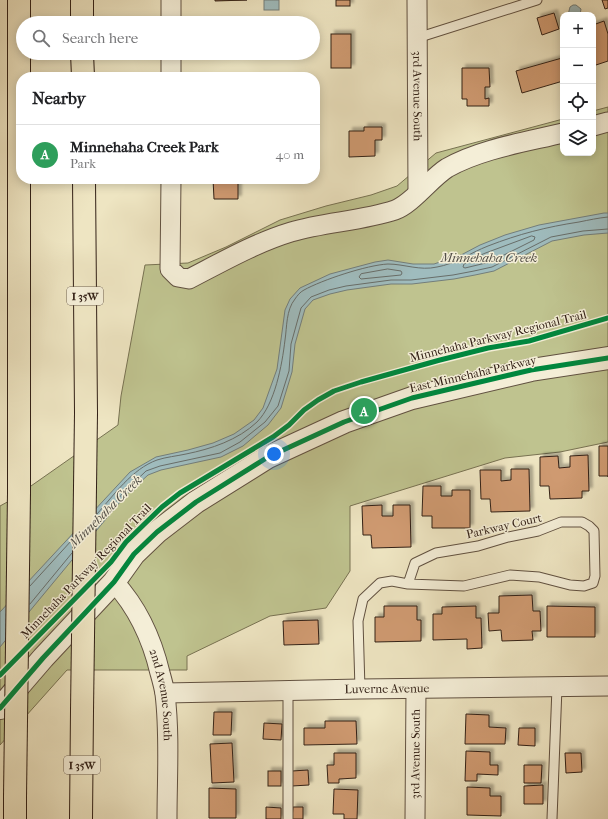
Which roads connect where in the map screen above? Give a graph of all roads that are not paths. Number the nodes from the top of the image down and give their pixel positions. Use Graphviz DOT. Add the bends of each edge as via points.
graph roads {
  1 [pos="19,0"];
  2 [pos="82,0"];
  3 [pos="171,0"];
  4 [pos="417,0"];
  5 [pos="536,0"];
  6 [pos="19,16"];
  7 [pos="82,16"];
  8 [pos="171,16"];
  9 [pos="417,38"];
  10 [pos="19,60"];
  11 [pos="82,60"];
  12 [pos="171,60"];
  13 [pos="19,72"];
  14 [pos="83,72"];
  15 [pos="171,72"];
  16 [pos="608,122"];
  17 [pos="596,125"];
  18 [pos="560,134"];
  19 [pos="19,184"];
  20 [pos="84,184"];
  21 [pos="170,184"];
  22 [pos="418,193"];
  23 [pos="608,358"];
  24 [pos="114,582"];
  25 [pos="408,584"];
  26 [pos="608,686"];
  27 [pos="557,687"];
  28 [pos="416,688"];
  29 [pos="360,689"];
  30 [pos="288,691"];
  31 [pos="165,693"];
  32 [pos="0,708"];
  33 [pos="15,819"];
  34 [pos="81,819"];
  35 [pos="167,819"];
  36 [pos="288,819"];
  37 [pos="415,819"];
  38 [pos="552,819"];
  1 -- 6 [label="highway, bridge"];
  2 -- 7 [label="highway"];
  3 -- 8 [label="street"];
  4 -- 9 [label="street, 3rd Avenue South"];
  5 -- 9 [label="lane"];
  9 -- 22 [label="street, 3rd Avenue South"];
  10 -- 13 [label="highway, bridge"];
  11 -- 14 [label="highway"];
  12 -- 15 [label="street"];
  16 -- 17 [label="street"];
  18 -- 22 [label="street" via="470,158 447,168"];
  19 -- 33 [label="highway, bridge"];
  20 -- 34 [label="highway, I 35W, bridge" via="86,413"];
  21 -- 22 [label="street" via="170,270 178,277 189,279 258,244 292,232 396,209"];
  23 -- 24 [label="street, East Minnehaha Parkway" via="531,370 412,398 317,434 268,457 176,516 134,554"];
  24 -- 31 [label="street, 2nd Avenue South" via="133,606 146,629 155,650"];
  24 -- 32 [label="street, East Minnehaha Parkway"];
  25 -- 25 [label="lane, Parkway Court" via="464,586 510,575 539,577 584,586 593,583 595,576 594,531 582,522 560,522 538,531 478,546 436,553 415,563"];
  25 -- 29 [label="lane, Parkway Court" via="392,581 380,583 363,599 358,622"];
  26 -- 27 [label="street, Luverne Avenue"];
  27 -- 28 [label="street, Luverne Avenue"];
  27 -- 38 [label="lane"];
  28 -- 29 [label="street, Luverne Avenue"];
  28 -- 37 [label="street, 3rd Avenue South"];
  29 -- 30 [label="street, Luverne Avenue"];
  30 -- 31 [label="street, Luverne Avenue"];
  30 -- 36 [label="lane"];
  31 -- 35 [label="street, 2nd Avenue South" via="168,749"];
}
